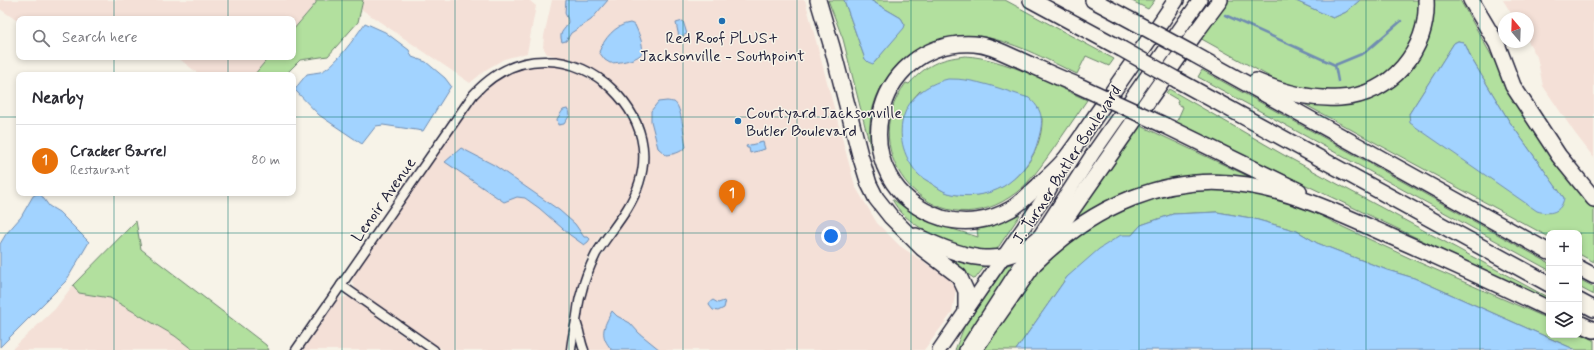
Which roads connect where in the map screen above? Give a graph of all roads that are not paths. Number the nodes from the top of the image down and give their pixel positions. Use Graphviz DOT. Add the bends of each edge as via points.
graph roads {
  1 [pos="818,0"];
  2 [pos="1031,0"];
  3 [pos="1093,0"];
  4 [pos="1200,0"];
  5 [pos="1220,0"];
  6 [pos="1426,0"];
  7 [pos="1471,0"];
  8 [pos="1176,1"];
  9 [pos="1195,56"];
  10 [pos="1065,159"];
  11 [pos="1594,199"];
  12 [pos="1358,222"];
  13 [pos="908,233"];
  14 [pos="1040,238"];
  15 [pos="1546,250"];
  16 [pos="1002,258"];
  17 [pos="1036,262"];
  18 [pos="1582,270"];
  19 [pos="1594,276"];
  20 [pos="1546,282"];
  21 [pos="341,285"];
  22 [pos="1581,302"];
  23 [pos="1546,308"];
  24 [pos="1594,309"];
  25 [pos="966,310"];
  26 [pos="576,322"];
  27 [pos="1582,324"];
  28 [pos="1594,330"];
  29 [pos="296,350"];
  30 [pos="434,350"];
  31 [pos="571,350"];
  32 [pos="584,350"];
  33 [pos="939,350"];
  34 [pos="966,350"];
  35 [pos="974,350"];
  1 -- 13 [label="highway" via="869,184 891,217"];
  2 -- 20 [label="highway, bridge"];
  3 -- 9 [label="highway, bridge"];
  4 -- 14 [label="main road, J. Turner Butler Boulevard" via="1094,152"];
  5 -- 17 [label="highway"];
  6 -- 9 [label="highway" via="1422,32 1407,64 1389,80 1356,95 1323,98 1289,92"];
  7 -- 11 [label="highway" via="1496,44 1513,86 1558,156"];
  8 -- 10 [label="highway, J. Turner Butler Boulevard"];
  9 -- 15 [label="highway"];
  10 -- 12 [label="highway, bridge" via="1011,209 984,220 949,220 933,215 917,207 902,194 884,165 878,131 886,97 908,67 923,56 941,48 976,44 996,49 1166,126"];
  10 -- 16 [label="main road, J. Turner Butler Boulevard" via="1048,192"];
  12 -- 17 [label="highway" via="1289,195 1247,184 1181,185 1136,196 1103,211 1060,239"];
  12 -- 23 [label="highway"];
  13 -- 16 [label="highway" via="951,251"];
  13 -- 25 [label="highway" via="922,248 959,276 966,291"];
  14 -- 16 [label="highway" via="1018,253"];
  14 -- 34 [label="main road, J. Turner Butler Boulevard"];
  16 -- 25 [label="main road, J. Turner Butler Boulevard"];
  17 -- 35 [label="highway"];
  18 -- 19 [label="highway"];
  21 -- 26 [label="street, Lenoir Avenue" via="483,84 501,71 524,63 557,61 579,67 606,83 632,113 643,145 644,159 640,183 627,209 596,254 581,294"];
  21 -- 29 [label="street, Lenoir Avenue"];
  21 -- 30 [label="street"];
  22 -- 24 [label="highway"];
  25 -- 33 [label="main road, J. Turner Butler Boulevard"];
  26 -- 31 [label="street, Lenoir Avenue"];
  26 -- 32 [label="street"];
  27 -- 28 [label="highway"];
}
